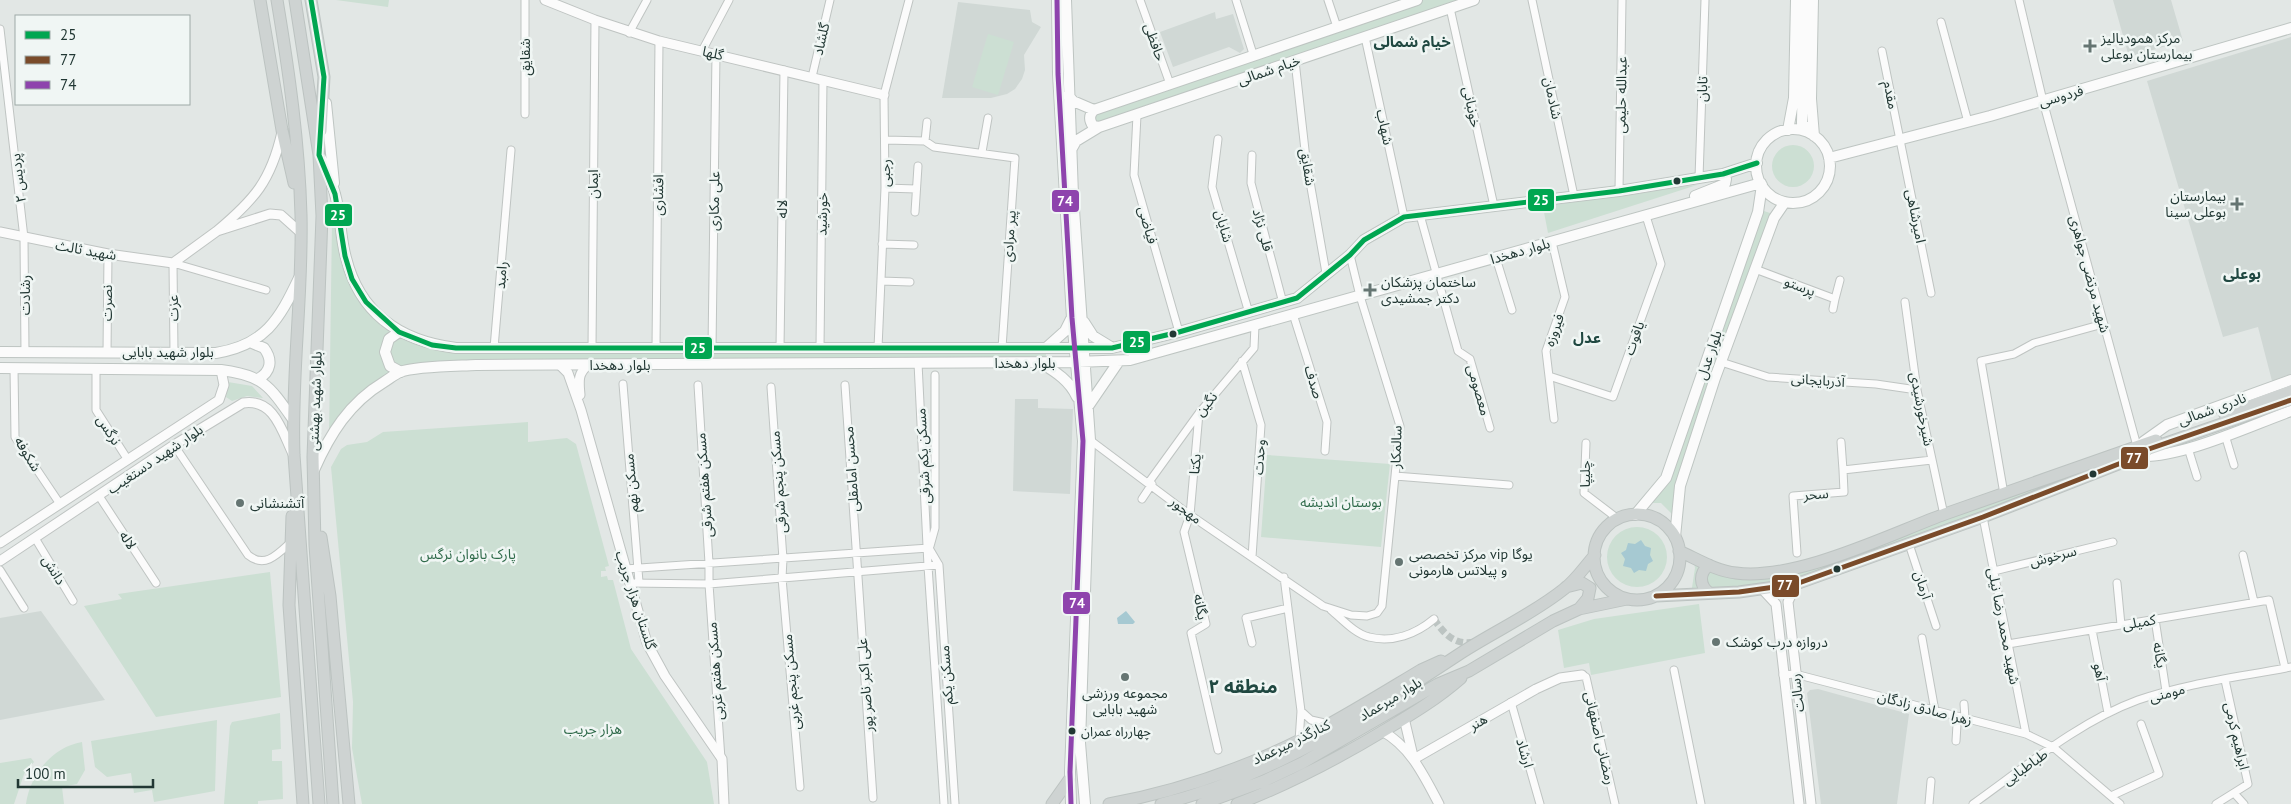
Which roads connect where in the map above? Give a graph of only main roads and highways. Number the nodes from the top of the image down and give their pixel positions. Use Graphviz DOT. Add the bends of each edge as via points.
graph roads {
  1 [pos="260,0"];
  2 [pos="276,0"];
  3 [pos="295,0"];
  4 [pos="311,0"];
  5 [pos="1057,0"];
  6 [pos="1066,0"];
  7 [pos="1417,0"];
  8 [pos="1474,0"];
  9 [pos="1796,0"];
  10 [pos="1804,0"];
  11 [pos="1813,0"];
  12 [pos="2291,28"];
  13 [pos="324,77"];
  14 [pos="1068,95"];
  15 [pos="1094,110"];
  16 [pos="1099,128"];
  17 [pos="1788,130"];
  18 [pos="1812,135"];
  19 [pos="1071,150"];
  20 [pos="319,155"];
  21 [pos="1829,158"];
  22 [pos="1757,163"];
  23 [pos="1724,174"];
  24 [pos="1761,184"];
  25 [pos="335,194"];
  26 [pos="1785,202"];
  27 [pos="1660,212"];
  28 [pos="301,216"];
  29 [pos="300,277"];
  30 [pos="1077,317"];
  31 [pos="399,332"];
  32 [pos="252,343"];
  33 [pos="1046,348"];
  34 [pos="1080,348"];
  35 [pos="1112,348"];
  36 [pos="0,352"];
  37 [pos="1119,361"];
  38 [pos="1040,362"];
  39 [pos="1081,362"];
  40 [pos="0,368"];
  41 [pos="401,372"];
  42 [pos="258,379"];
  43 [pos="2291,380"];
  44 [pos="2291,391"];
  45 [pos="2291,400"];
  46 [pos="1085,406"];
  47 [pos="2291,411"];
  48 [pos="292,418"];
  49 [pos="1087,440"];
  50 [pos="2138,451"];
  51 [pos="313,471"];
  52 [pos="314,493"];
  53 [pos="1635,514"];
  54 [pos="1675,537"];
  55 [pos="296,542"];
  56 [pos="1679,551"];
  57 [pos="1595,555"];
  58 [pos="1709,565"];
  59 [pos="1566,588"];
  60 [pos="1709,594"];
  61 [pos="1656,596"];
  62 [pos="1627,598"];
  63 [pos="1579,609"];
  64 [pos="1462,652"];
  65 [pos="1468,671"];
  66 [pos="1069,780"];
  67 [pos="348,802"];
  68 [pos="304,803"];
  69 [pos="1123,803"];
  70 [pos="319,804"];
  71 [pos="333,804"];
  72 [pos="1052,804"];
  73 [pos="1071,804"];
  74 [pos="1085,804"];
  75 [pos="1109,804"];
  76 [pos="1162,804"];
  77 [pos="1202,804"];
  78 [pos="1237,804"];
  1 -- 28 [label="main road" via="282,130"];
  2 -- 28 [label="main road, بلوار شهید بهشتی" via="291,85"];
  3 -- 20 [label="main road, بلوار شهید بهشتی"];
  4 -- 13 [label="main road"];
  5 -- 30 [label="main road" via="1059,83"];
  6 -- 14 [label="main road"];
  7 -- 15 [label="main road, خیام شمالی"];
  8 -- 16 [label="main road, خیام شمالی"];
  9 -- 17 [label="main road" via="1794,98"];
  10 -- 18 [label="main road" via="1802,123"];
  11 -- 18 [label="main road"];
  12 -- 21 [label="main road, فردوسی" via="2043,101"];
  13 -- 20 [label="main road"];
  13 -- 25 [label="main road"];
  14 -- 15 [label="main road" via="1073,101"];
  14 -- 19 [label="main road"];
  15 -- 16 [label="main road" via="1090,121"];
  16 -- 19 [label="main road, خیام شمالی" via="1076,141"];
  17 -- 18 [label="main road"];
  17 -- 22 [label="main road" via="1775,134 1764,144"];
  18 -- 21 [label="main road" via="1821,142"];
  19 -- 30 [label="main road"];
  20 -- 25 [label="main road, بلوار دهخدا"];
  20 -- 51 [label="main road, بلوار شهید بهشتی" via="322,216"];
  21 -- 26 [label="main road" via="1828,178 1816,194 1798,202"];
  22 -- 23 [label="main road, بلوار دهخدا"];
  22 -- 24 [label="main road"];
  23 -- 27 [label="main road" via="1725,184"];
  23 -- 35 [label="main road, بلوار دهخدا" via="1619,191 1404,218 1364,240 1297,298"];
  24 -- 26 [label="main road" via="1774,197"];
  24 -- 27 [label="main road, بلوار دهخدا"];
  24 -- 53 [label="main road, بلوار عدل" via="1758,212 1666,478"];
  25 -- 31 [label="main road, بلوار دهخدا" via="352,279 366,302"];
  26 -- 54 [label="main road, بلوار عدل" via="1774,218 1755,269 1680,486"];
  27 -- 37 [label="main road, بلوار دهخدا"];
  28 -- 29 [label="main road, بلوار شهید بهشتی"];
  29 -- 32 [label="main road, بلوار شهید بابایی" via="286,306"];
  29 -- 48 [label="main road, بلوار شهید بهشتی"];
  30 -- 33 [label="main road"];
  30 -- 34 [label="main road"];
  30 -- 35 [label="main road"];
  31 -- 33 [label="main road, بلوار دهخدا" via="432,345 456,348"];
  31 -- 41 [label="main road" via="389,339 385,352 390,366"];
  32 -- 36 [label="main road, بلوار شهید بابایی" via="216,353"];
  32 -- 42 [label="main road" via="264,348 270,361 266,374"];
  33 -- 34 [label="main road, بلوار دهخدا"];
  34 -- 35 [label="main road, بلوار دهخدا"];
  34 -- 39 [label="main road"];
  37 -- 39 [label="main road, بلوار دهخدا"];
  37 -- 46 [label="main road"];
  38 -- 39 [label="main road, بلوار دهخدا"];
  38 -- 41 [label="main road, بلوار دهخدا" via="450,366"];
  38 -- 46 [label="main road" via="1058,373"];
  39 -- 46 [label="main road"];
  40 -- 42 [label="main road, بلوار شهید بابایی" via="221,370"];
  41 -- 51 [label="main road, بلوار دهخدا" via="368,392 341,420"];
  42 -- 48 [label="main road, بلوار شهید بابایی" via="271,389"];
  43 -- 50 [label="main road, نادری شمالی" via="2167,425"];
  44 -- 50 [label="main road, نادری شمالی"];
  45 -- 50 [label="main road, نادری شمالی"];
  46 -- 49 [label="main road"];
  47 -- 50 [label="main road, نادری شمالی" via="2188,448 2153,457"];
  48 -- 55 [label="main road, بلوار شهید بهشتی"];
  49 -- 66 [label="main road"];
  49 -- 74 [label="main road" via="1080,743"];
  50 -- 58 [label="main road, نادری شمالی" via="2004,494 1814,564 1770,572 1736,573"];
  50 -- 60 [label="main road, نادری شمالی" via="1983,517 1796,584"];
  51 -- 52 [label="main road, بلوار شهید بهشتی"];
  52 -- 67 [label="main road" via="330,596"];
  52 -- 71 [label="main road, بلوار شهید بهشتی"];
  53 -- 54 [label="main road" via="1658,520"];
  53 -- 57 [label="main road" via="1618,519 1601,534"];
  54 -- 56 [label="main road"];
  55 -- 68 [label="main road" via="289,605"];
  55 -- 70 [label="main road"];
  56 -- 58 [label="main road, نادری شمالی"];
  56 -- 61 [label="main road" via="1675,577"];
  57 -- 59 [label="main road, بلوار میرعماد"];
  57 -- 62 [label="main road" via="1596,570 1603,582"];
  58 -- 60 [label="main road" via="1702,579"];
  59 -- 63 [label="main road" via="1582,583 1590,588 1588,598"];
  59 -- 64 [label="main road, بلوار میرعماد"];
  60 -- 61 [label="main road, نادری شمالی"];
  61 -- 62 [label="main road" via="1642,600"];
  62 -- 63 [label="main road, بلوار میرعماد"];
  63 -- 65 [label="main road, بلوار میرعماد" via="1553,620"];
  64 -- 69 [label="main road, کنارگذر میرعماد" via="1421,670 1330,724 1255,761"];
  64 -- 76 [label="main road, بلوار میرعماد" via="1334,734 1297,753 1218,787"];
  65 -- 77 [label="main road, بلوار میرعماد" via="1438,684 1302,763"];
  65 -- 78 [label="main road" via="1438,697 1382,732 1312,772"];
  66 -- 72 [label="main road"];
  66 -- 73 [label="main road"];
  69 -- 75 [label="main road, کنارگذر میرعماد"];
}
